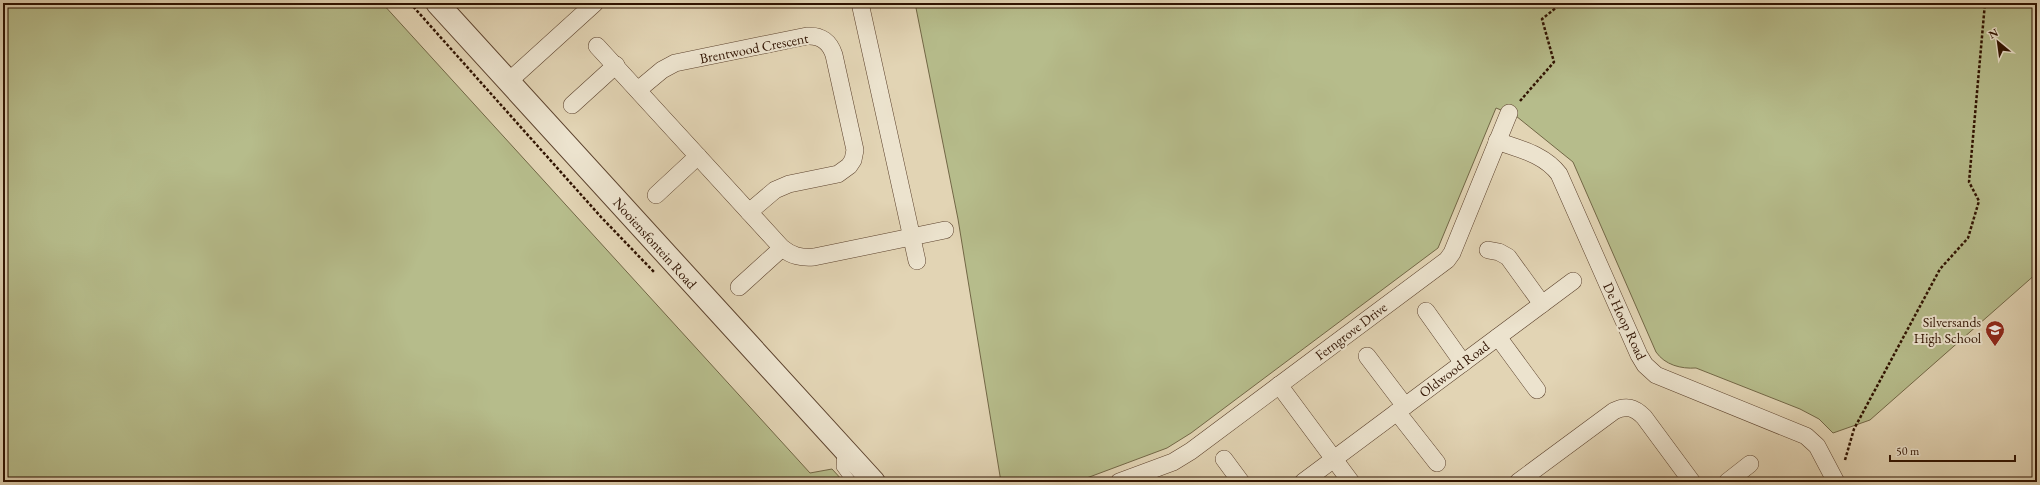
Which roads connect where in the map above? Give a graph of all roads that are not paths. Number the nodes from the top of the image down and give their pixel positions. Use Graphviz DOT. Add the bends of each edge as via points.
graph roads {
  1 [pos="437,3"];
  2 [pos="595,3"];
  3 [pos="860,3"];
  4 [pos="597,46"];
  5 [pos="616,66"];
  6 [pos="508,82"];
  7 [pos="638,90"];
  8 [pos="572,105"];
  9 [pos="1509,113"];
  10 [pos="1497,141"];
  11 [pos="698,156"];
  12 [pos="656,195"];
  13 [pos="749,212"];
  14 [pos="945,230"];
  15 [pos="912,238"];
  16 [pos="782,248"];
  17 [pos="1488,250"];
  18 [pos="917,261"];
  19 [pos="1573,281"];
  20 [pos="739,288"];
  21 [pos="1542,304"];
  22 [pos="1426,312"];
  23 [pos="1498,337"];
  24 [pos="1367,356"];
  25 [pos="1463,363"];
  26 [pos="1279,385"];
  27 [pos="1537,390"];
  28 [pos="1401,409"];
  29 [pos="842,446"];
  30 [pos="1335,458"];
  31 [pos="1224,459"];
  32 [pos="1437,463"];
  33 [pos="1750,464"];
  34 [pos="852,482"];
  35 [pos="874,482"];
  36 [pos="1119,482"];
  37 [pos="1241,482"];
  38 [pos="1303,482"];
  39 [pos="1351,482"];
  40 [pos="1518,482"];
  41 [pos="1692,482"];
  42 [pos="1726,482"];
  43 [pos="1836,482"];
  1 -- 6 [label="street, Nooiensfontein Road"];
  2 -- 6 [label="street"];
  3 -- 15 [label="street"];
  4 -- 5 [label="street"];
  5 -- 7 [label="street"];
  5 -- 8 [label="street"];
  6 -- 29 [label="street, Nooiensfontein Road"];
  7 -- 11 [label="street"];
  7 -- 13 [label="street, Brentwood Crescent" via="662,70 680,62 807,36 820,37 830,44 855,150 853,160 838,174 789,184 775,190"];
  9 -- 10 [label="street, Ferngrove Drive"];
  10 -- 26 [label="street, Ferngrove Drive" via="1450,256"];
  10 -- 43 [label="street, De Hoop Road" via="1539,157 1553,166 1559,174 1639,355 1650,370 1656,375 1806,436 1817,446"];
  11 -- 12 [label="street"];
  11 -- 13 [label="street"];
  13 -- 16 [label="street"];
  14 -- 15 [label="street"];
  15 -- 16 [label="street" via="805,257 788,253"];
  15 -- 18 [label="street"];
  16 -- 20 [label="street"];
  17 -- 21 [label="street" via="1499,252 1508,258"];
  19 -- 21 [label="street, Oldwood Road"];
  21 -- 23 [label="street, Oldwood Road"];
  22 -- 25 [label="street"];
  23 -- 25 [label="street, Oldwood Road"];
  23 -- 27 [label="street"];
  24 -- 28 [label="street"];
  25 -- 28 [label="street, Oldwood Road"];
  26 -- 30 [label="street"];
  26 -- 36 [label="street, Ferngrove Drive" via="1178,460"];
  28 -- 30 [label="street, Oldwood Road"];
  28 -- 32 [label="street"];
  29 -- 34 [label="lane" via="841,467"];
  29 -- 35 [label="street, Nooiensfontein Road"];
  30 -- 38 [label="street, Oldwood Road"];
  30 -- 39 [label="street"];
  31 -- 37 [label="street"];
  33 -- 42 [label="street"];
  40 -- 41 [label="street" via="1614,411 1626,407 1636,409 1644,417"];
}
